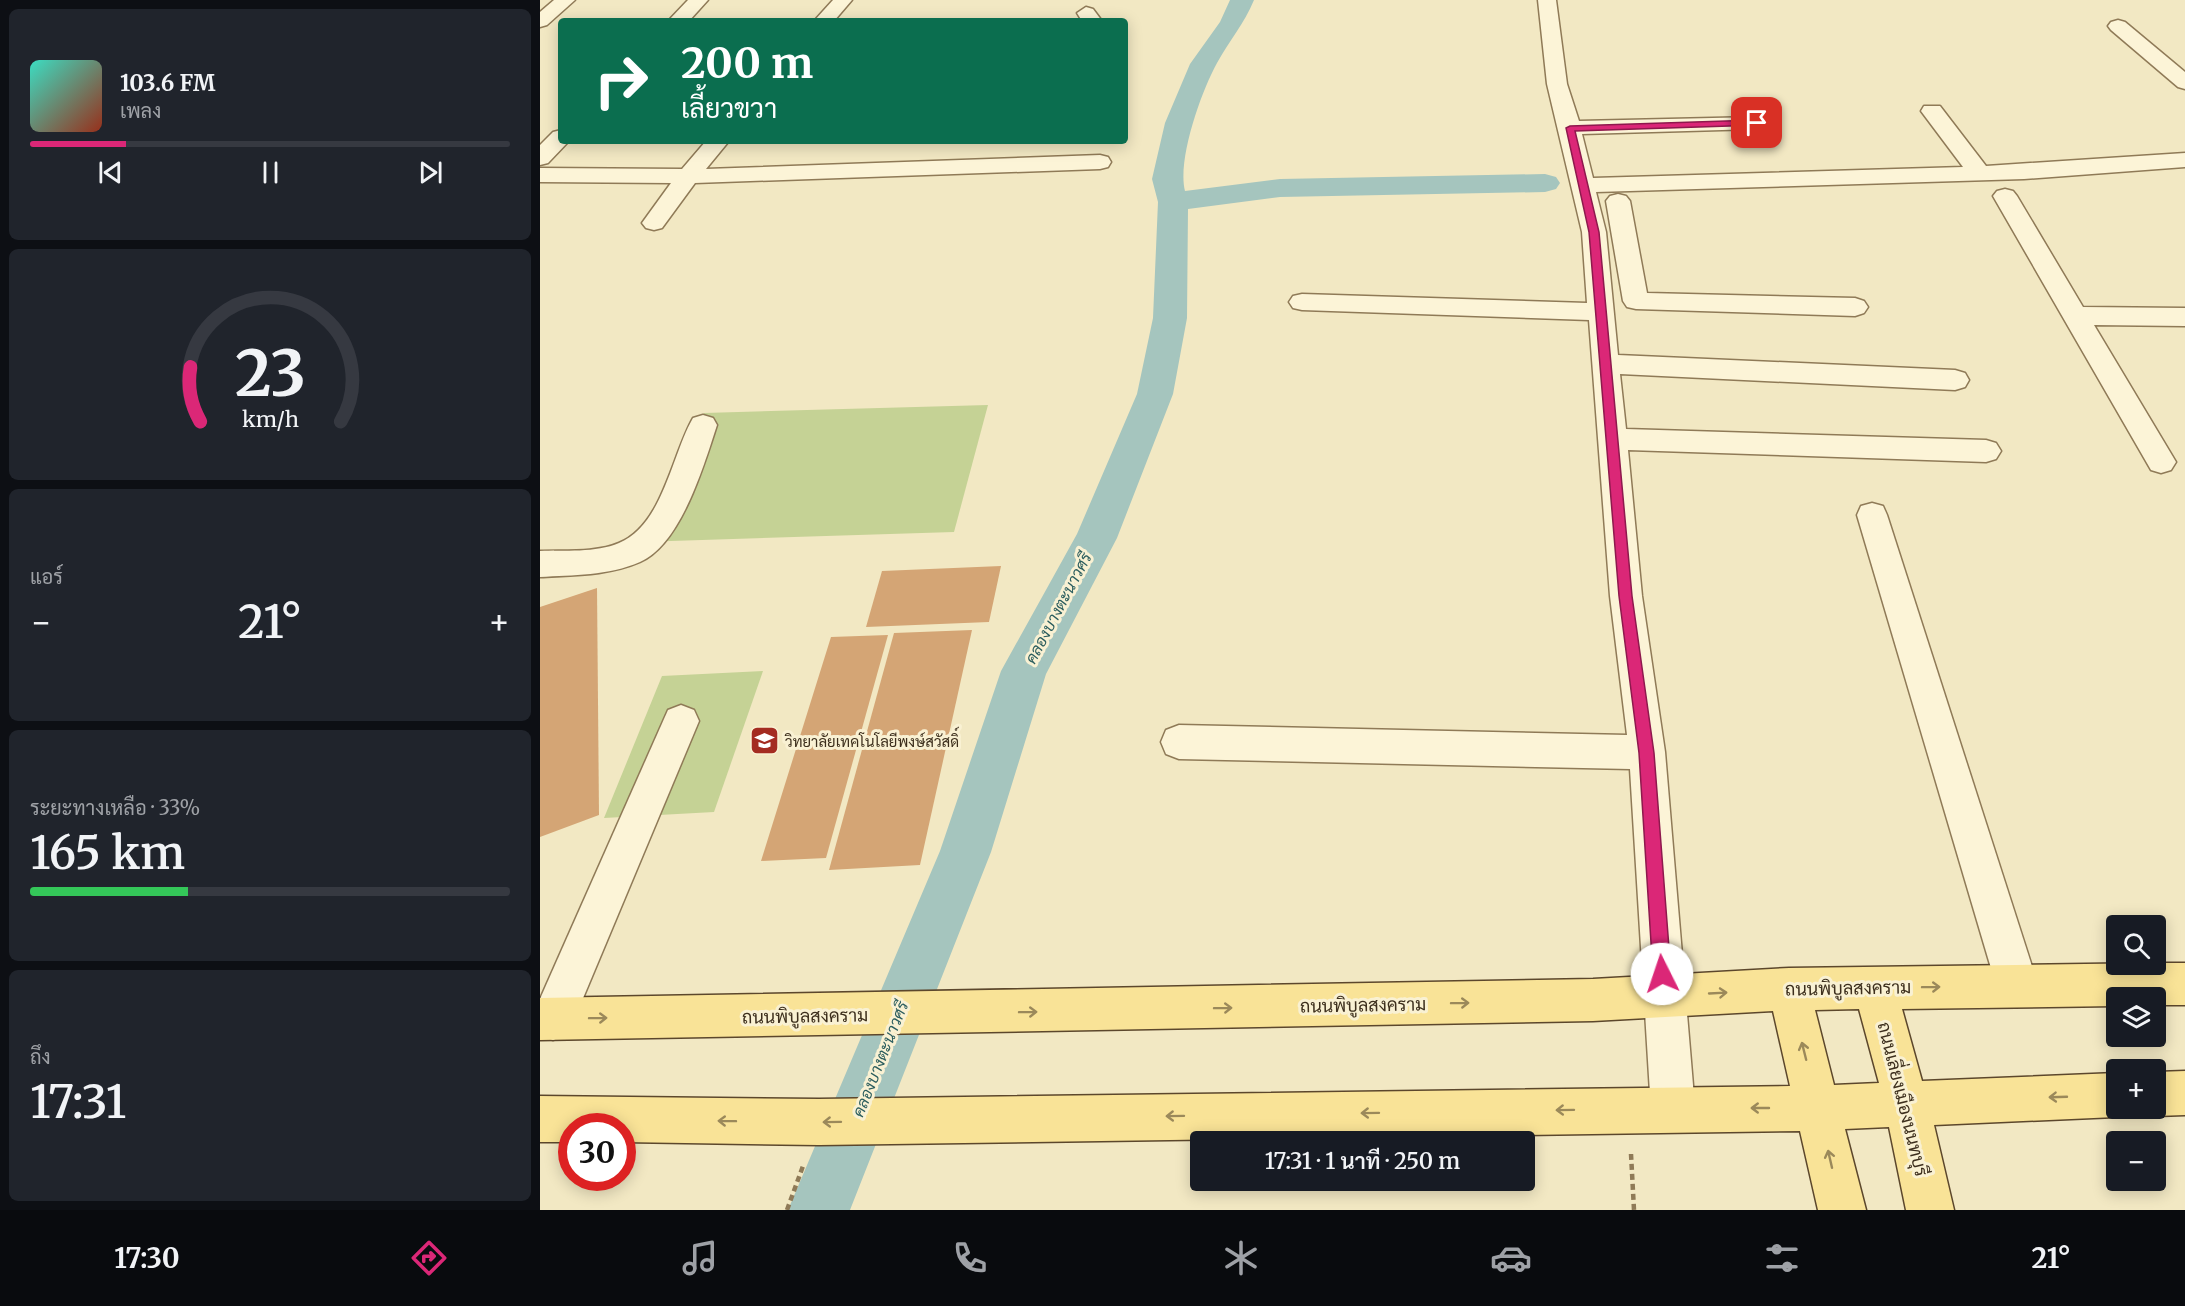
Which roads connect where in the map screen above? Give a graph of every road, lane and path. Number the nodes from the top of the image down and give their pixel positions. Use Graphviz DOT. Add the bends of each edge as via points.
graph roads {
  1 [pos="566,0"];
  2 [pos="699,0"];
  3 [pos="843,0"];
  4 [pos="1546,0"];
  5 [pos="681,18"];
  6 [pos="827,18"];
  7 [pos="540,21"];
  8 [pos="2118,26"];
  9 [pos="2185,83"];
  10 [pos="1932,111"];
  11 [pos="1757,123"];
  12 [pos="1570,128"];
  13 [pos="558,140"];
  14 [pos="715,144"];
  15 [pos="1038,144"];
  16 [pos="540,158"];
  17 [pos="2185,160"];
  18 [pos="1100,162"];
  19 [pos="1035,164"];
  20 [pos="1979,173"];
  21 [pos="540,175"];
  22 [pos="688,176"];
  23 [pos="1583,185"];
  24 [pos="2006,196"];
  25 [pos="1618,201"];
  26 [pos="654,223"];
  27 [pos="1609,232"];
  28 [pos="1302,302"];
  29 [pos="1855,307"];
  30 [pos="1601,312"];
  31 [pos="2074,316"];
  32 [pos="2185,317"];
  33 [pos="1606,364"];
  34 [pos="1955,380"];
  35 [pos="703,425"];
  36 [pos="1612,439"];
  37 [pos="1986,451"];
  38 [pos="2161,462"];
  39 [pos="1872,515"];
  40 [pos="540,564"];
  41 [pos="681,722"];
  42 [pos="1179,742"];
  43 [pos="1647,753"];
  44 [pos="2185,984"];
  45 [pos="2017,985"];
  46 [pos="1875,988"];
  47 [pos="1789,989"];
  48 [pos="1664,996"];
  49 [pos="547,1019"];
  50 [pos="2185,1093"];
  51 [pos="2166,1094"];
  52 [pos="2106,1095"];
  53 [pos="1906,1102"];
  54 [pos="1673,1108"];
  55 [pos="1818,1108"];
  56 [pos="1629,1109"];
  57 [pos="540,1119"];
  58 [pos="1634,1210"];
  59 [pos="1842,1210"];
  60 [pos="1930,1210"];
  1 -- 7 [label="street"];
  2 -- 5 [label="street"];
  3 -- 6 [label="street"];
  4 -- 12 [label="street" via="1557,84"];
  8 -- 9 [label="street"];
  10 -- 20 [label="street"];
  11 -- 12 [label="street"];
  12 -- 23 [label="street"];
  13 -- 16 [label="street"];
  14 -- 22 [label="street"];
  15 -- 19 [label="street"];
  17 -- 20 [label="street"];
  18 -- 19 [label="street"];
  19 -- 22 [label="street"];
  20 -- 23 [label="street"];
  21 -- 22 [label="street"];
  22 -- 26 [label="street"];
  23 -- 27 [label="street"];
  24 -- 31 [label="street"];
  25 -- 27 [label="street"];
  27 -- 29 [label="street" via="1636,301"];
  27 -- 30 [label="street"];
  28 -- 30 [label="street"];
  30 -- 33 [label="street"];
  31 -- 32 [label="street"];
  31 -- 38 [label="street"];
  33 -- 34 [label="street"];
  33 -- 36 [label="street"];
  35 -- 40 [label="street" via="685,474 647,540 632,552 616,557"];
  36 -- 37 [label="street"];
  36 -- 43 [label="street" via="1626,596"];
  39 -- 45 [label="street"];
  41 -- 49 [label="street"];
  42 -- 43 [label="street"];
  43 -- 48 [label="street"];
  44 -- 45 [label="main road, ถนนพิบูลสงคราม"];
  46 -- 45 [label="main road, ถนนพิบูลสงคราม, one-way"];
  46 -- 47 [label="main road, ถนนพิบูลสงคราม"];
  46 -- 53 [label="main road, ถนนเลี่ยงเมืองนนทบุรี"];
  48 -- 47 [label="main road, ถนนพิบูลสงคราม, one-way"];
  55 -- 47 [label="main road, one-way"];
  49 -- 48 [label="main road, ถนนพิบูลสงคราม, one-way" via="842,1016"];
  48 -- 54 [label="street"];
  50 -- 51 [label="main road"];
  52 -- 53 [label="main road, one-way"];
  53 -- 55 [label="main road"];
  53 -- 60 [label="main road, ถนนเลี่ยงเมืองนนทบุรี"];
  55 -- 54 [label="main road, one-way"];
  54 -- 56 [label="main road"];
  59 -- 55 [label="main road, one-way"];
  56 -- 57 [label="main road, one-way" via="785,1122"];
  56 -- 58 [label="path"];
}
